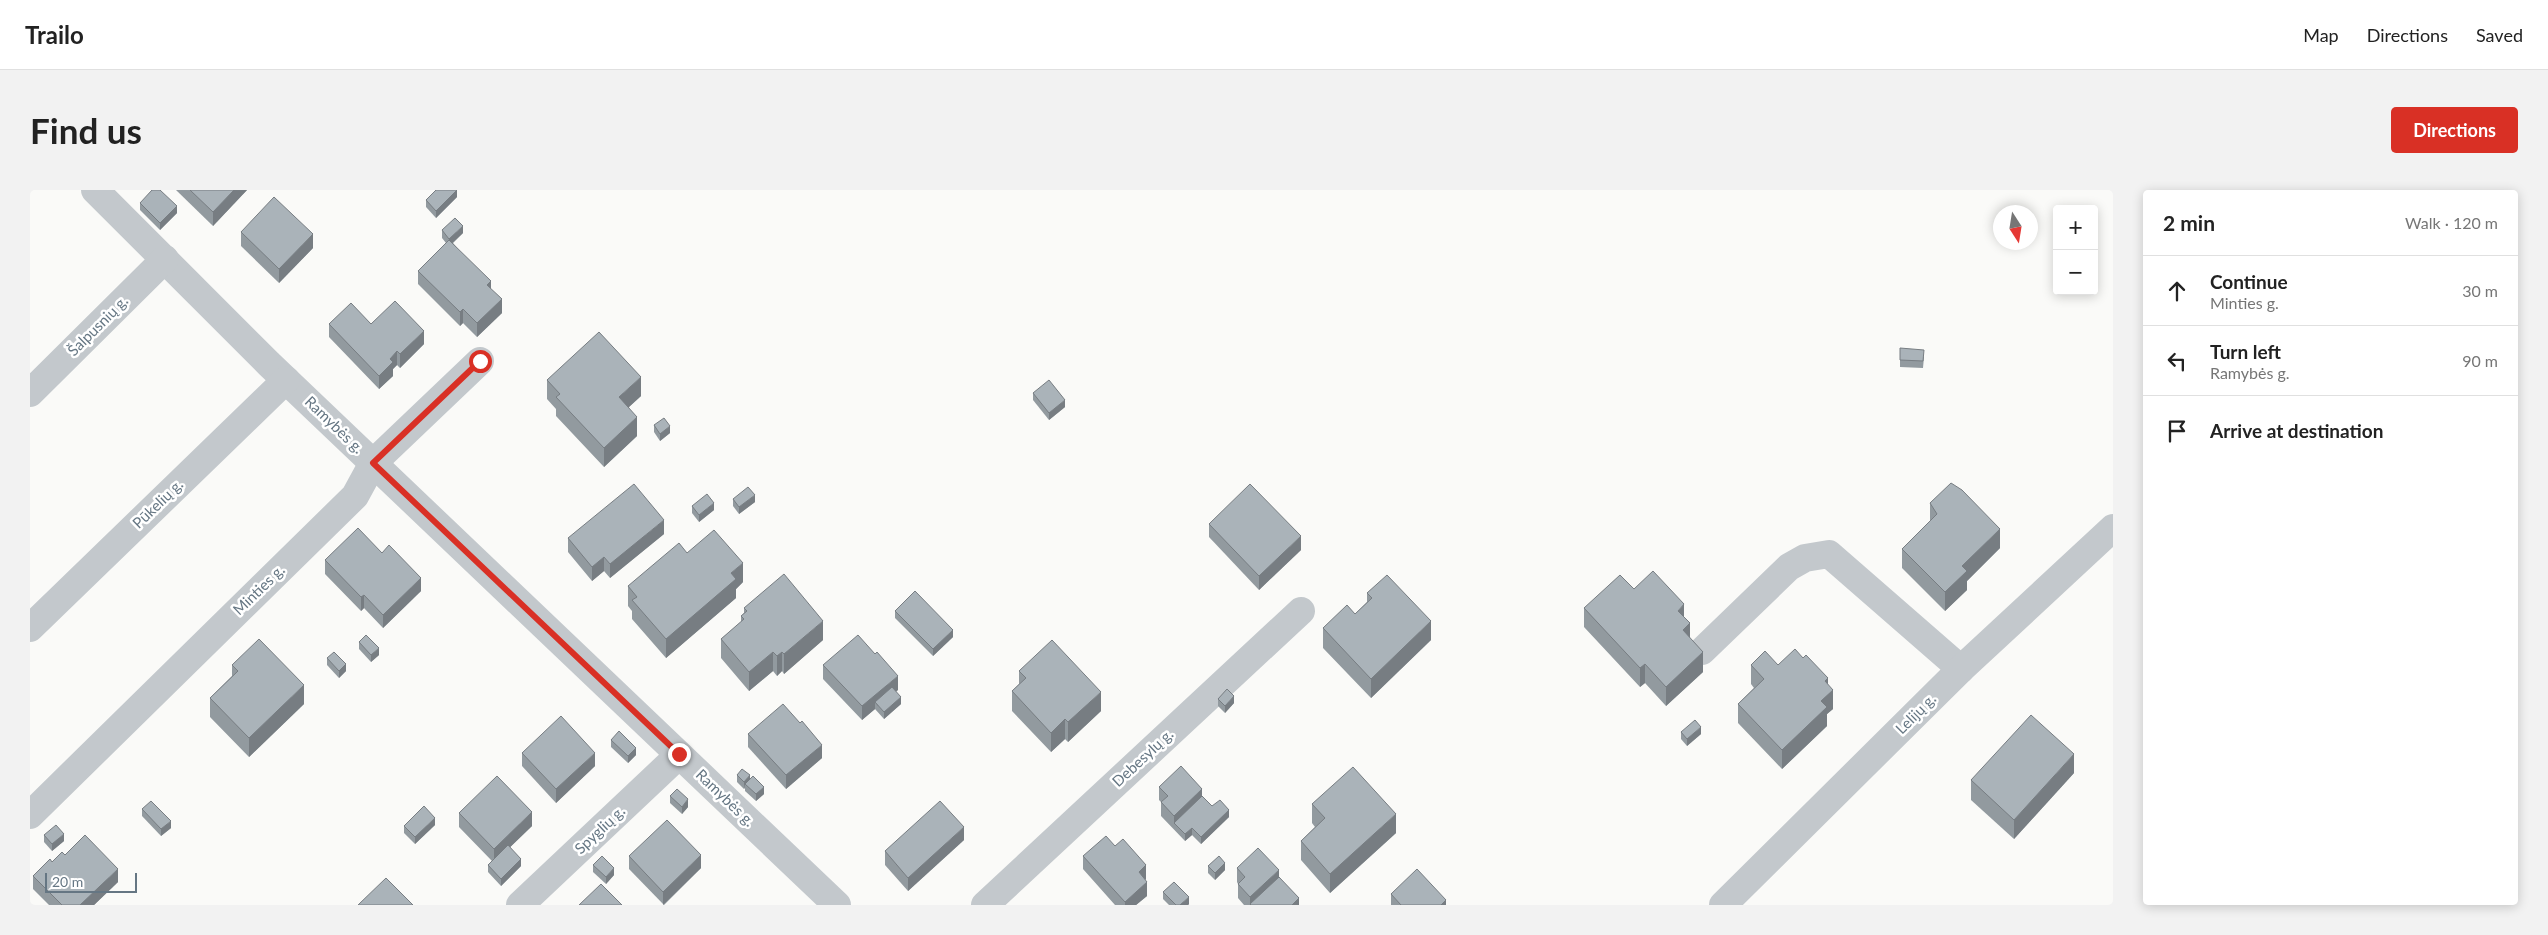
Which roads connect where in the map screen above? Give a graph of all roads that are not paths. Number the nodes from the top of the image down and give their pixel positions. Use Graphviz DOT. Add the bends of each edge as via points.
graph roads {
  1 [pos="95,190"];
  2 [pos="165,259"];
  3 [pos="480,361"];
  4 [pos="286,380"];
  5 [pos="30,392"];
  6 [pos="373,463"];
  7 [pos="2113,528"];
  8 [pos="1301,611"];
  9 [pos="30,628"];
  10 [pos="1702,651"];
  11 [pos="1961,669"];
  12 [pos="679,754"];
  13 [pos="30,815"];
  14 [pos="520,905"];
  15 [pos="837,905"];
  16 [pos="985,905"];
  17 [pos="1723,905"];
  1 -- 2 [label="street, Ramybės g."];
  2 -- 4 [label="street, Ramybės g."];
  2 -- 5 [label="street, Šalpusnių g."];
  3 -- 6 [label="street, Minties g."];
  4 -- 6 [label="street, Ramybės g."];
  4 -- 9 [label="street, Pūkelių g."];
  6 -- 12 [label="street, Ramybės g."];
  6 -- 13 [label="street, Minties g." via="355,496"];
  7 -- 11 [label="street, Lelijų g."];
  8 -- 16 [label="street, Debesylų g."];
  10 -- 11 [label="street" via="1789,567 1805,558 1829,554"];
  11 -- 17 [label="street, Lelijų g."];
  12 -- 14 [label="street, Spyglių g."];
  12 -- 15 [label="street, Ramybės g."];
}
